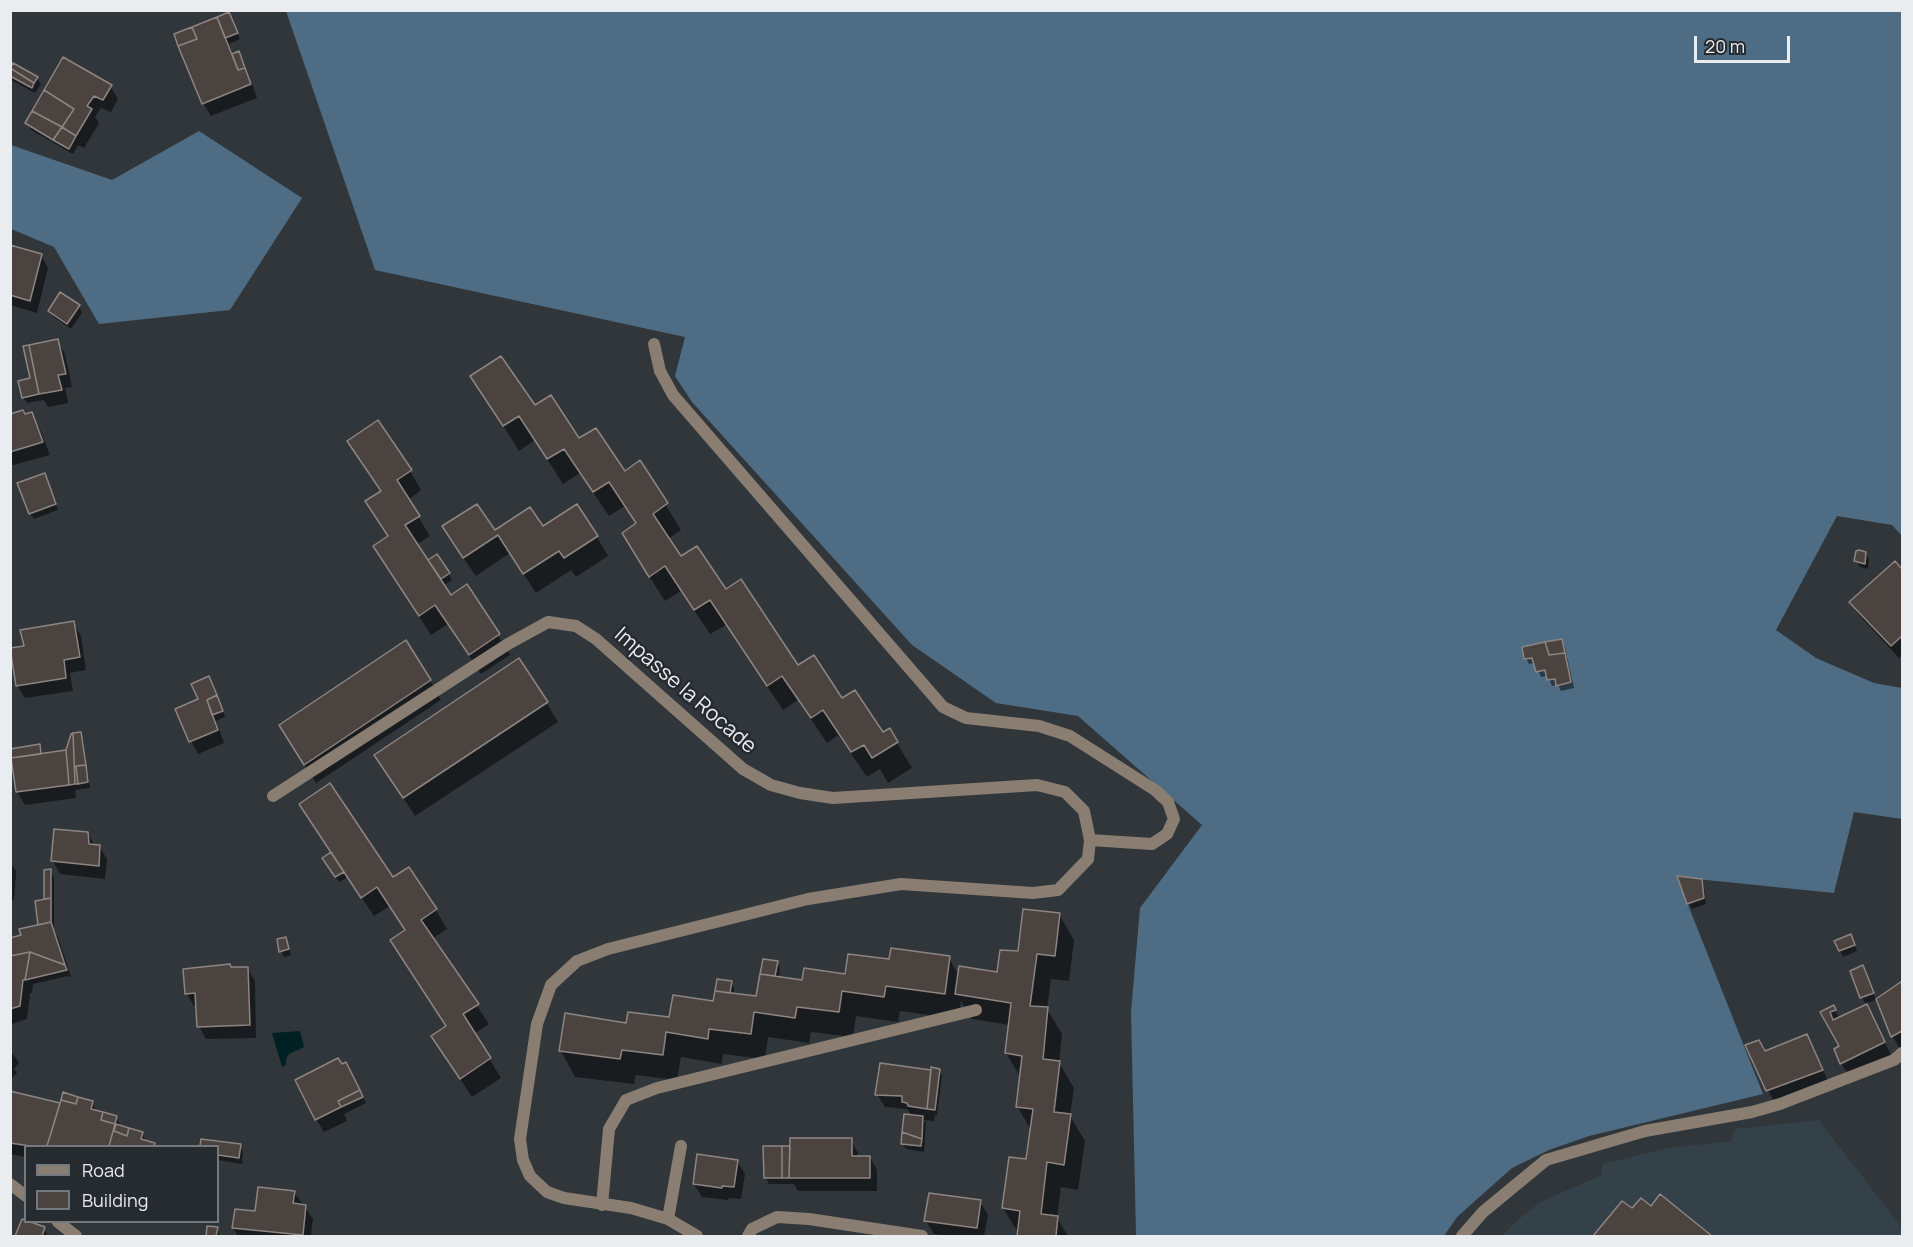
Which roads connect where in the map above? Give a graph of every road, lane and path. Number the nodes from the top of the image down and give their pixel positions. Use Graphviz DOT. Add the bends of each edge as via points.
graph roads {
  1 [pos="654,344"];
  2 [pos="273,796"];
  3 [pos="1090,840"];
  4 [pos="976,1010"];
  5 [pos="1902,1053"];
  6 [pos="681,1146"];
  7 [pos="10,1184"];
  8 [pos="24,1194"];
  9 [pos="602,1205"];
  10 [pos="668,1219"];
  11 [pos="60,1223"];
  12 [pos="76,1236"];
  13 [pos="697,1236"];
  14 [pos="748,1236"];
  15 [pos="922,1236"];
  16 [pos="1462,1236"];
  1 -- 3 [label="street" via="660,371 673,395 943,707 966,718 1039,726 1070,736 1168,802 1173,819 1167,834 1152,844"];
  2 -- 3 [label="street, Impasse la Rocade" via="548,622 576,626 596,639 743,769 771,785 832,798 1036,785 1065,792 1084,811"];
  3 -- 9 [label="street" via="1088,859 1058,890 1033,894 901,884 808,898 608,949 577,961 551,986 537,1024 520,1139 530,1176 547,1192"];
  4 -- 9 [label="street" via="657,1088 626,1100 609,1129"];
  5 -- 16 [label="street" via="1894,1060 1780,1104 1645,1131 1546,1160 1483,1212"];
  6 -- 10 [label="street"];
  7 -- 8 [label="street"];
  9 -- 10 [label="street" via="631,1208"];
  10 -- 13 [label="street"];
  11 -- 12 [label="street"];
  14 -- 15 [label="street" via="752,1229 777,1217"];
}
